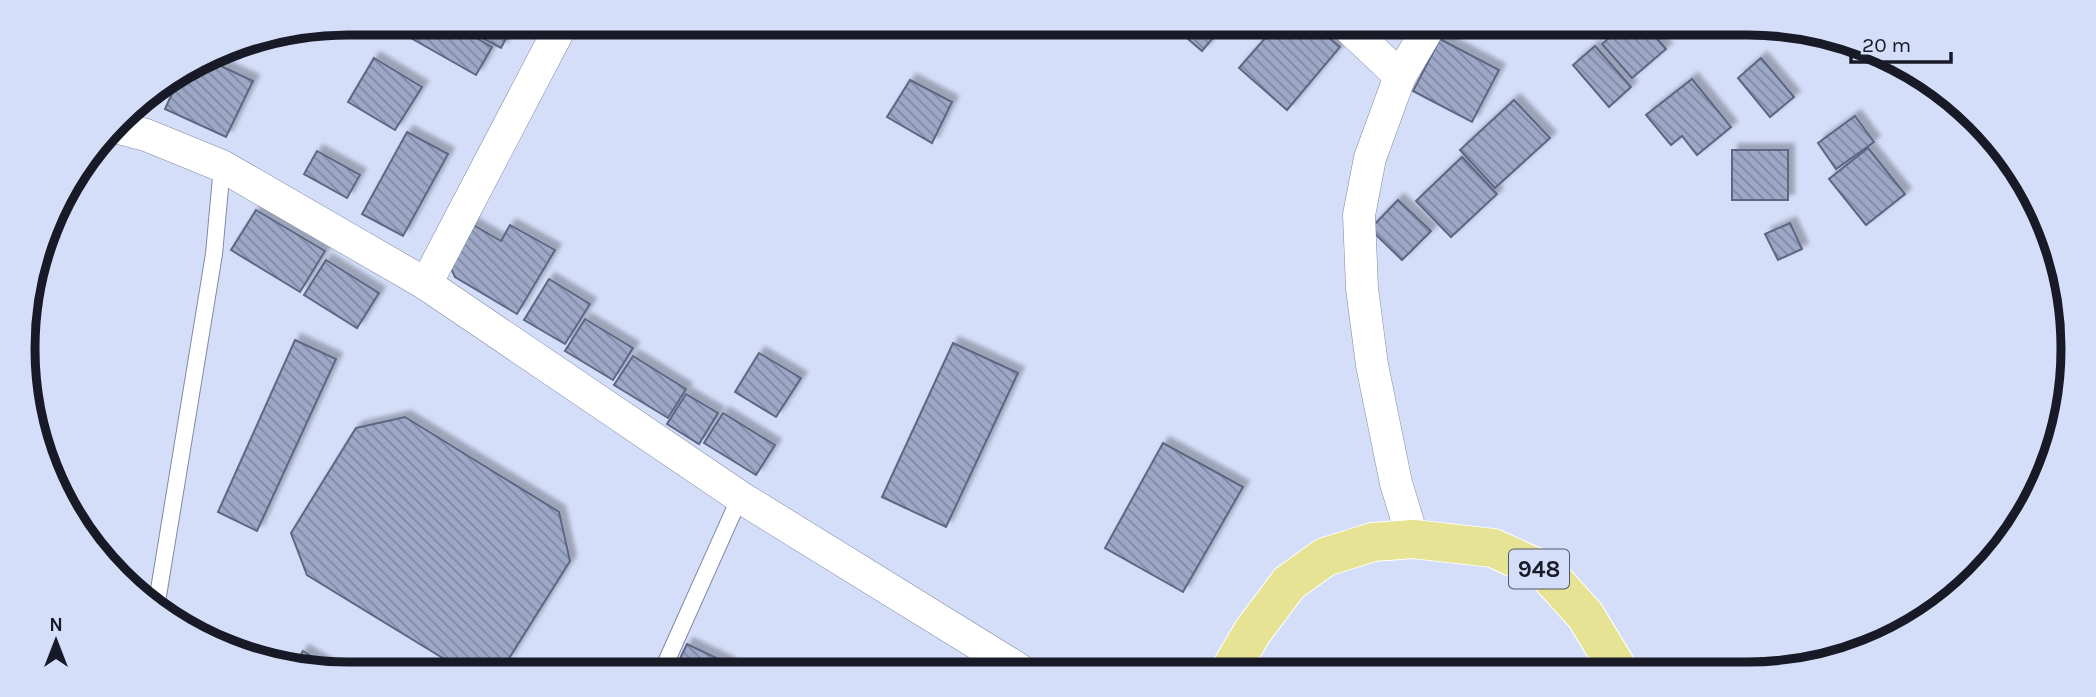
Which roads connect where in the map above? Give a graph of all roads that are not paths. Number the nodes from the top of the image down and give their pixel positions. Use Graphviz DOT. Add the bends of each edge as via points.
graph roads {
  1 [pos="556,35"];
  2 [pos="1356,35"];
  3 [pos="1424,35"];
  4 [pos="1400,76"];
  5 [pos="125,129"];
  6 [pos="222,166"];
  7 [pos="426,284"];
  8 [pos="740,497"];
  9 [pos="1413,539"];
  10 [pos="158,597"];
  11 [pos="666,662"];
  12 [pos="1007,662"];
  13 [pos="1235,662"];
  14 [pos="1614,662"];
  1 -- 7 [label="street"];
  2 -- 4 [label="street"];
  3 -- 4 [label="street"];
  4 -- 9 [label="street" via="1370,159 1359,215 1372,365 1396,483"];
  5 -- 6 [label="street"];
  6 -- 7 [label="street"];
  6 -- 10 [label="lane" via="214,254"];
  7 -- 8 [label="street"];
  8 -- 11 [label="lane"];
  8 -- 12 [label="street"];
  9 -- 13 [label="main road, 948" via="1373,542 1325,557 1289,583"];
  9 -- 14 [label="main road, 948" via="1493,548 1546,572 1585,615"];
}
